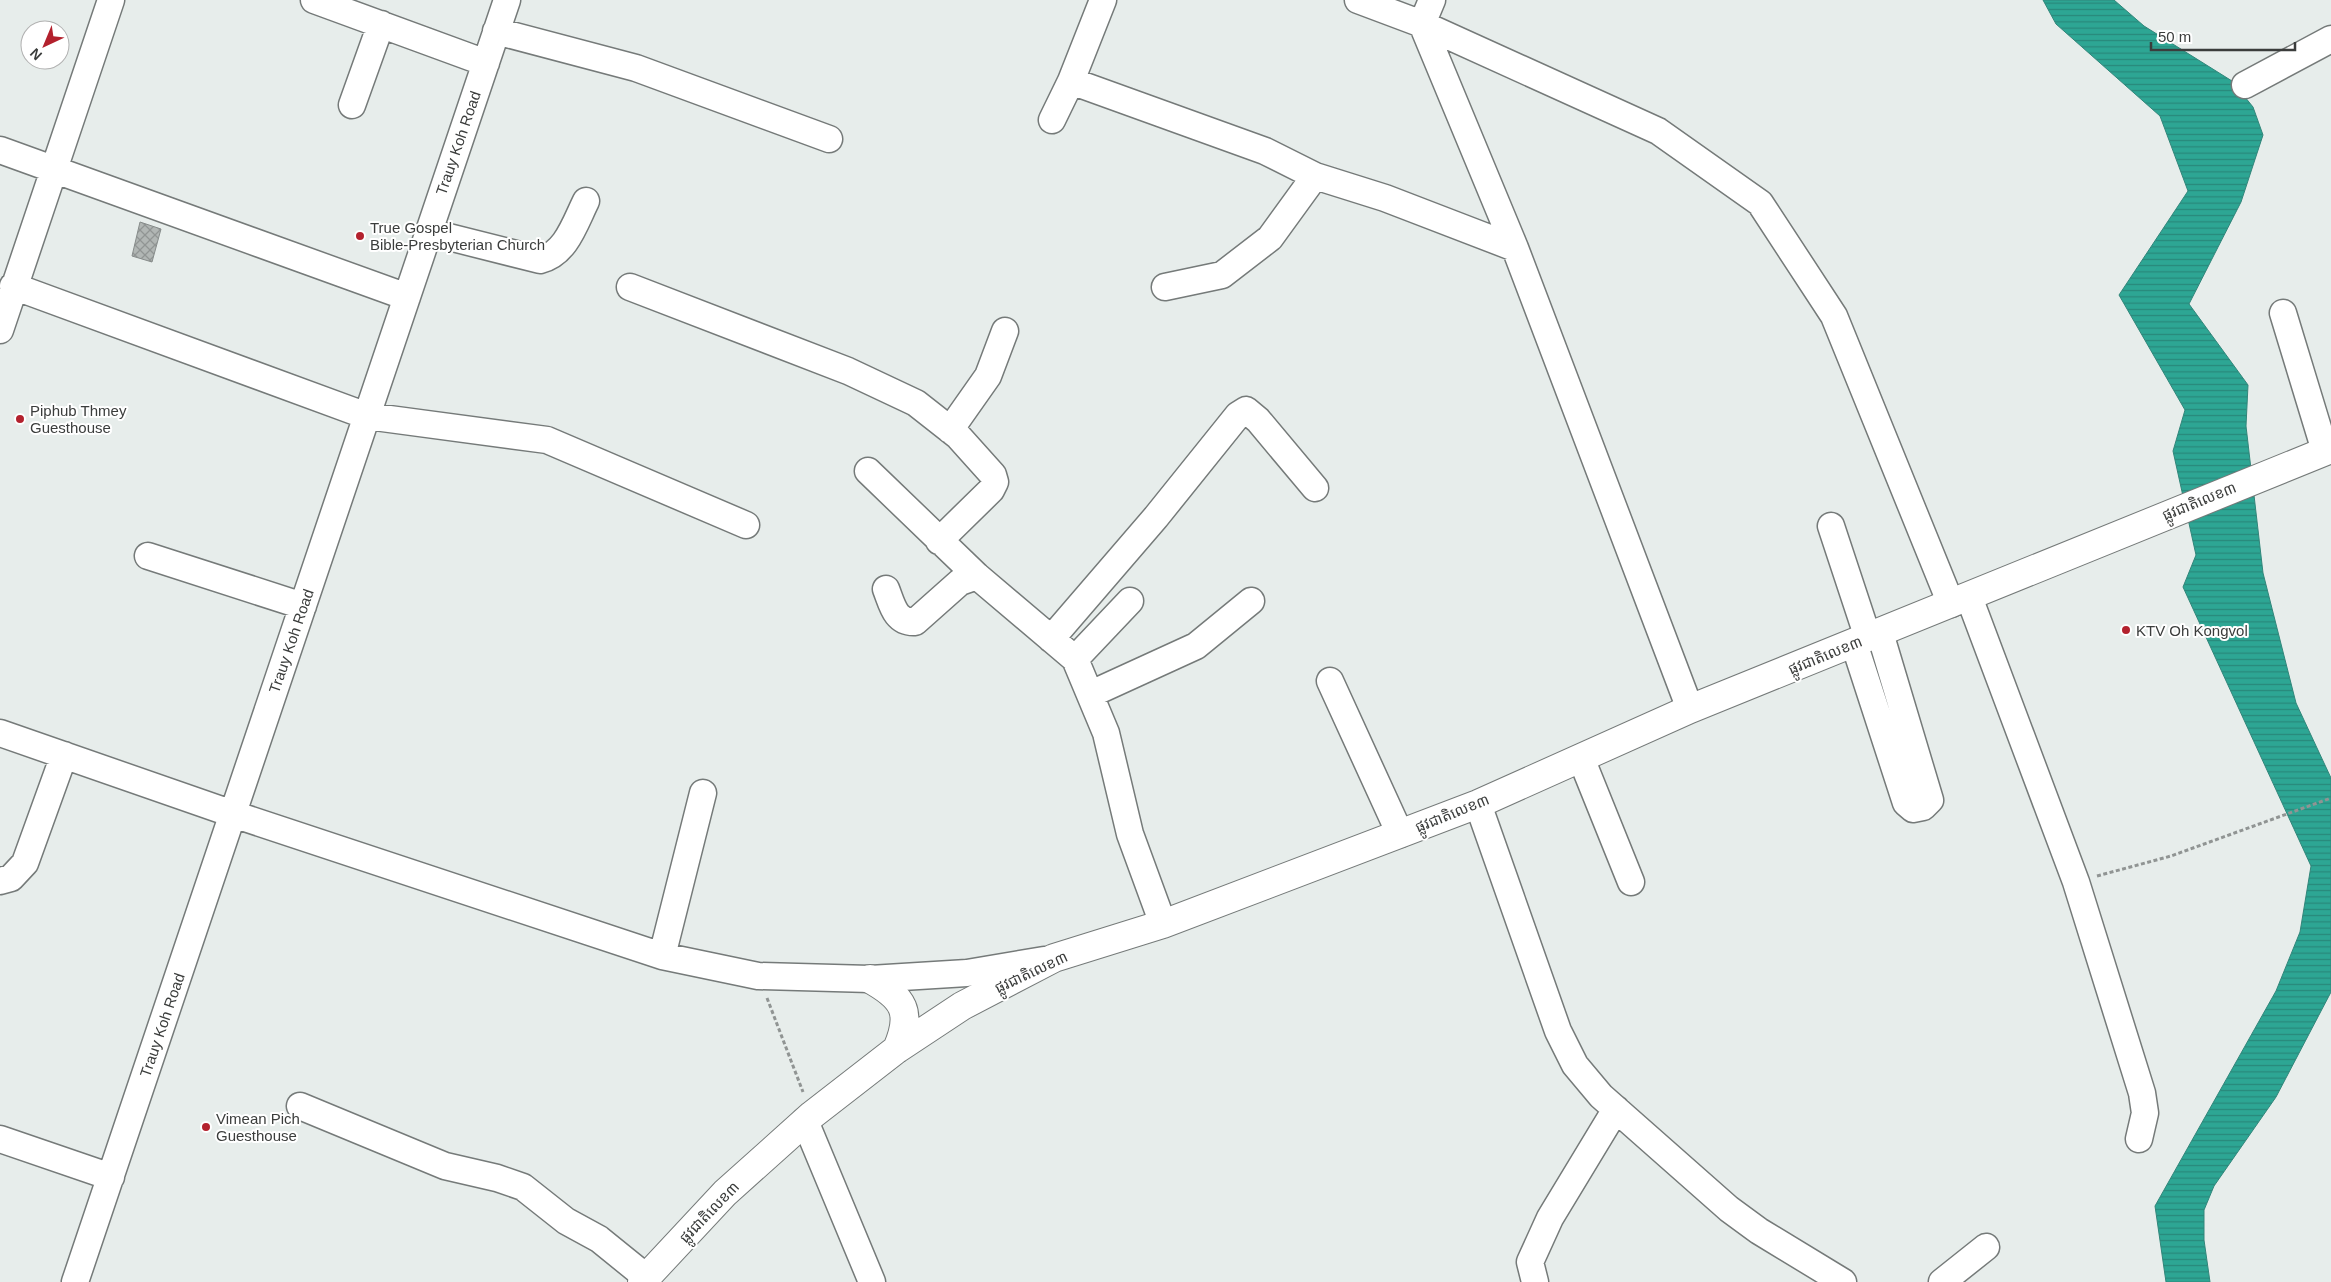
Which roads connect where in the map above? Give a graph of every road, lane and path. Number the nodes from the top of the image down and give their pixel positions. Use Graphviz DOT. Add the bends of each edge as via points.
graph roads {
  1 [pos="111,0"];
  2 [pos="314,0"];
  3 [pos="507,0"];
  4 [pos="1103,0"];
  5 [pos="1358,0"];
  6 [pos="1432,0"];
  7 [pos="381,24"];
  8 [pos="1422,24"];
  9 [pos="496,31"];
  10 [pos="2331,39"];
  11 [pos="486,63"];
  12 [pos="1071,81"];
  13 [pos="2245,85"];
  14 [pos="352,105"];
  15 [pos="1052,120"];
  16 [pos="829,140"];
  17 [pos="0,150"];
  18 [pos="54,169"];
  19 [pos="1315,176"];
  20 [pos="586,201"];
  21 [pos="429,232"];
  22 [pos="1515,248"];
  23 [pos="14,286"];
  24 [pos="630,287"];
  25 [pos="1165,287"];
  26 [pos="407,297"];
  27 [pos="2283,313"];
  28 [pos="0,330"];
  29 [pos="1005,331"];
  30 [pos="367,416"];
  31 [pos="950,430"];
  32 [pos="2328,450"];
  33 [pos="868,471"];
  34 [pos="1315,488"];
  35 [pos="746,525"];
  36 [pos="1832,526"];
  37 [pos="939,541"];
  38 [pos="148,556"];
  39 [pos="977,576"];
  40 [pos="886,589"];
  41 [pos="1251,600"];
  42 [pos="1130,601"];
  43 [pos="1960,601"];
  44 [pos="303,606"];
  45 [pos="1867,638"];
  46 [pos="1051,639"];
  47 [pos="1075,659"];
  48 [pos="1330,681"];
  49 [pos="1092,694"];
  50 [pos="1690,709"];
  51 [pos="0,733"];
  52 [pos="64,755"];
  53 [pos="1581,758"];
  54 [pos="703,793"];
  55 [pos="2331,798"];
  56 [pos="1478,804"];
  57 [pos="233,814"];
  58 [pos="1400,834"];
  59 [pos="0,881"];
  60 [pos="1631,882"];
  61 [pos="2076,882"];
  62 [pos="1163,924"];
  63 [pos="662,956"];
  64 [pos="1054,958"];
  65 [pos="758,976"];
  66 [pos="870,979"];
  67 [pos="897,1049"];
  68 [pos="300,1106"];
  69 [pos="1616,1109"];
  70 [pos="809,1118"];
  71 [pos="2140,1139"];
  72 [pos="0,1140"];
  73 [pos="110,1177"];
  74 [pos="1986,1247"];
  75 [pos="644,1280"];
  76 [pos="1533,1281"];
  77 [pos="75,1282"];
  78 [pos="872,1282"];
  79 [pos="1843,1282"];
  80 [pos="1942,1282"];
  1 -- 18 [label="street"];
  2 -- 7 [label="street"];
  3 -- 9 [label="street, Trauy Koh Road"];
  4 -- 12 [label="street"];
  5 -- 8 [label="street"];
  6 -- 8 [label="street"];
  7 -- 11 [label="street"];
  7 -- 14 [label="street"];
  8 -- 22 [label="street"];
  8 -- 43 [label="street" via="1658,131 1760,203 1834,316"];
  9 -- 11 [label="street, Trauy Koh Road"];
  9 -- 16 [label="street" via="636,68"];
  10 -- 13 [label="street"];
  11 -- 21 [label="street, Trauy Koh Road"];
  12 -- 15 [label="street"];
  12 -- 19 [label="street" via="1265,151"];
  17 -- 18 [label="street"];
  18 -- 23 [label="street"];
  18 -- 26 [label="street"];
  19 -- 22 [label="street" via="1385,198"];
  19 -- 25 [label="street" via="1270,238 1222,275"];
  20 -- 21 [label="street" via="563,246 550,258 540,260"];
  21 -- 26 [label="street, Trauy Koh Road"];
  22 -- 50 [label="street"];
  23 -- 28 [label="street"];
  23 -- 30 [label="street"];
  24 -- 31 [label="street" via="848,371 916,403"];
  26 -- 30 [label="street, Trauy Koh Road"];
  27 -- 32 [label="street"];
  29 -- 31 [label="street" via="988,376"];
  30 -- 35 [label="street" via="547,440"];
  30 -- 44 [label="street, Trauy Koh Road"];
  31 -- 37 [label="street" via="993,475 995,482 991,490"];
  32 -- 43 [label="highway, ផ្លូវជាតិលេខ៣"];
  33 -- 37 [label="street"];
  34 -- 46 [label="street" via="1246,410 1238,415"];
  36 -- 45 [label="street"];
  37 -- 39 [label="street"];
  38 -- 44 [label="street"];
  39 -- 40 [label="street" via="960,582 915,622 907,622 896,615"];
  39 -- 46 [label="street"];
  41 -- 49 [label="street" via="1196,646"];
  42 -- 47 [label="street"];
  43 -- 45 [label="highway, ផ្លូវជាតិលេខ៣"];
  43 -- 61 [label="street"];
  44 -- 57 [label="street, Trauy Koh Road"];
  45 -- 45 [label="street" via="1930,800 1923,807 1913,809 1906,804"];
  45 -- 50 [label="highway, ផ្លូវជាតិលេខ៣"];
  46 -- 47 [label="street"];
  47 -- 49 [label="street"];
  48 -- 58 [label="street"];
  49 -- 62 [label="street" via="1106,732 1130,834"];
  50 -- 53 [label="highway, ផ្លូវជាតិលេខ៣"];
  51 -- 52 [label="street"];
  52 -- 57 [label="street"];
  52 -- 59 [label="street" via="25,864 11,878"];
  53 -- 56 [label="highway, ផ្លូវជាតិលេខ៣"];
  53 -- 60 [label="street"];
  54 -- 63 [label="street"];
  55 -- 61 [label="path" via="2171,856"];
  56 -- 58 [label="highway, ផ្លូវជាតិលេខ៣"];
  56 -- 69 [label="street" via="1558,1031 1575,1066"];
  57 -- 63 [label="street"];
  57 -- 73 [label="street, Trauy Koh Road"];
  58 -- 62 [label="highway, ផ្លូវជាតិលេខ៣"];
  61 -- 71 [label="street" via="2142,1093 2145,1113"];
  62 -- 64 [label="highway, ផ្លូវជាតិលេខ៣"];
  63 -- 65 [label="street"];
  64 -- 66 [label="street" via="967,973"];
  64 -- 67 [label="highway, ផ្លូវជាតិលេខ៣" via="962,1006"];
  65 -- 66 [label="street"];
  65 -- 70 [label="path"];
  66 -- 67 [label="highway" via="892,991 902,1008 906,1028"];
  67 -- 70 [label="highway, ផ្លូវជាតិលេខ៣"];
  68 -- 75 [label="street" via="446,1166 523,1187 566,1221 599,1239"];
  69 -- 76 [label="street" via="1550,1218 1530,1262"];
  69 -- 79 [label="street" via="1730,1209"];
  70 -- 75 [label="highway, ផ្លូវជាតិលេខ៣" via="725,1193"];
  70 -- 78 [label="street"];
  72 -- 73 [label="street"];
  73 -- 77 [label="street, Trauy Koh Road"];
  74 -- 80 [label="street"];
}
